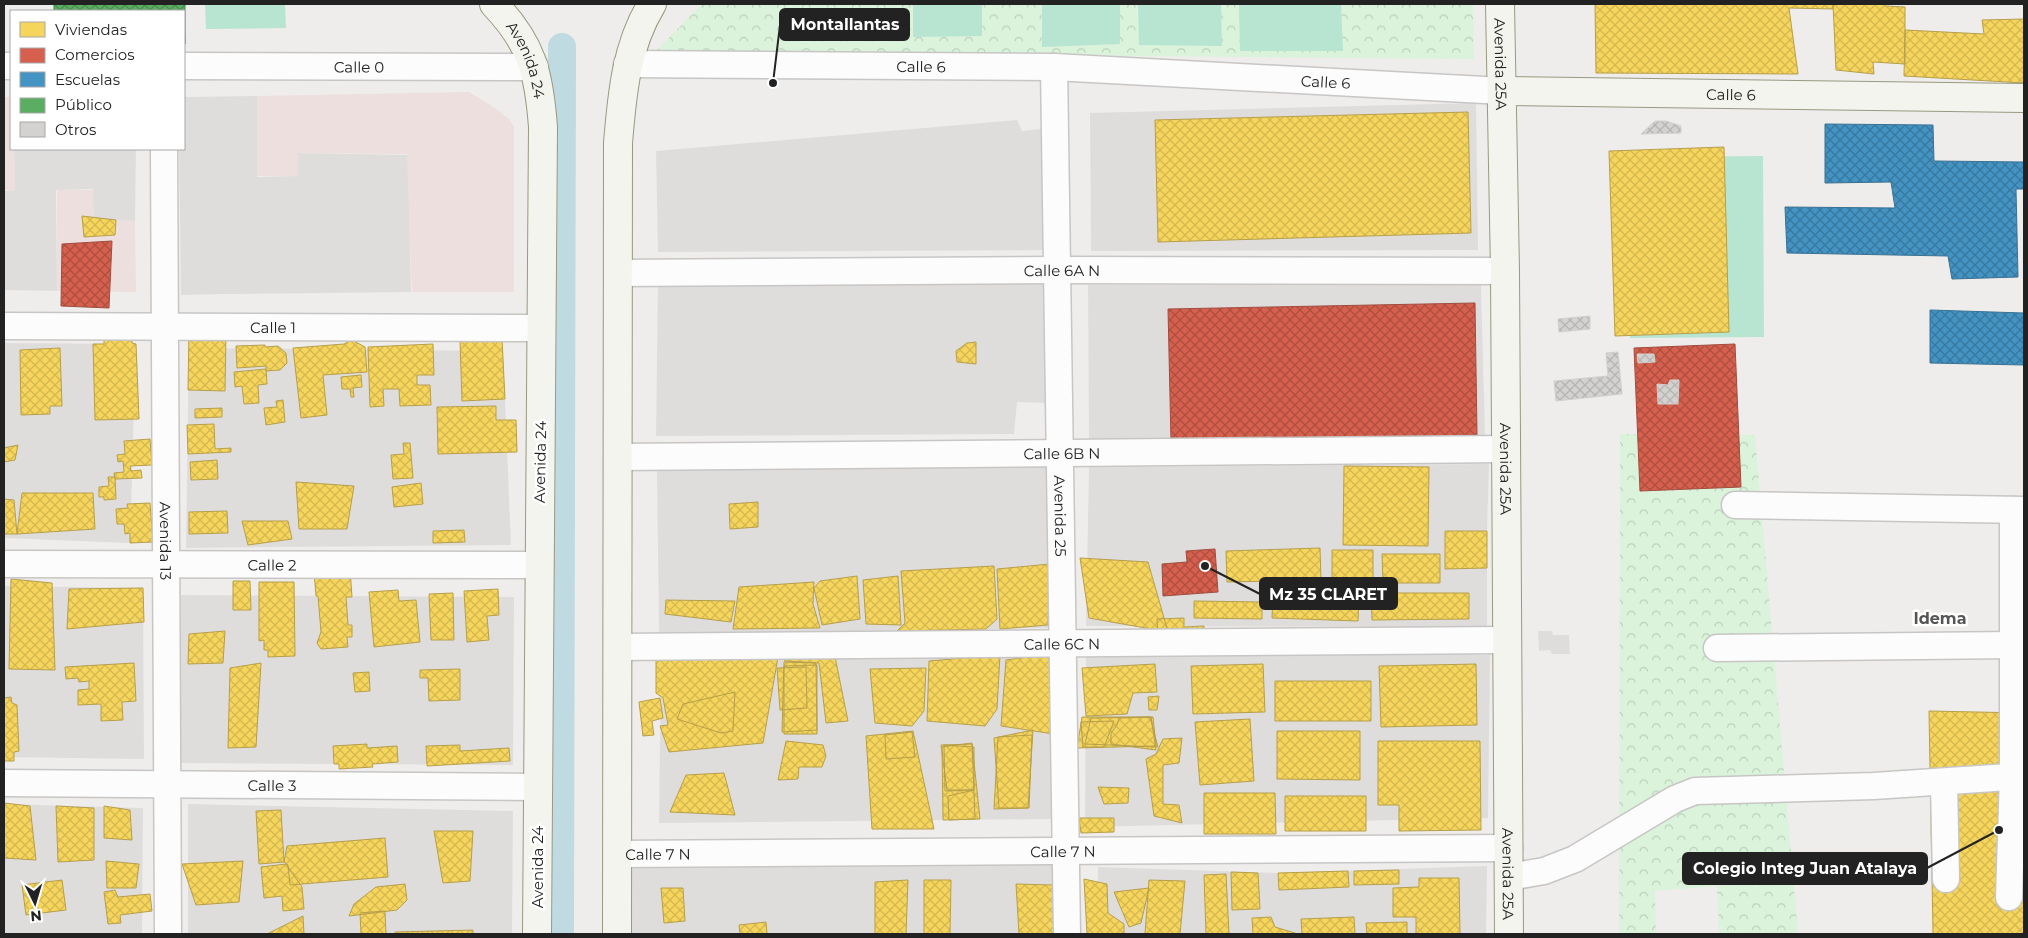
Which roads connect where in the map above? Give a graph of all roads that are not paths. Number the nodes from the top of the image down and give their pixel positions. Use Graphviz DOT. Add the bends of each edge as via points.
graph roads {
  1 [pos="494,4"];
  2 [pos="652,4"];
  3 [pos="1500,4"];
  4 [pos="628,64"];
  5 [pos="185,66"];
  6 [pos="1054,67"];
  7 [pos="535,68"];
  8 [pos="1503,91"];
  9 [pos="2024,98"];
  10 [pos="164,150"];
  11 [pos="1057,270"];
  12 [pos="1504,271"];
  13 [pos="618,273"];
  14 [pos="4,326"];
  15 [pos="164,327"];
  16 [pos="541,328"];
  17 [pos="1506,449"];
  18 [pos="1060,453"];
  19 [pos="618,457"];
  20 [pos="1735,505"];
  21 [pos="2019,510"];
  22 [pos="4,564"];
  23 [pos="166,564"];
  24 [pos="539,565"];
  25 [pos="1506,640"];
  26 [pos="1062,643"];
  27 [pos="2012,645"];
  28 [pos="618,647"];
  29 [pos="1717,648"];
  30 [pos="2019,776"];
  31 [pos="1944,782"];
  32 [pos="4,783"];
  33 [pos="167,784"];
  34 [pos="538,786"];
  35 [pos="1508,848"];
  36 [pos="1065,850"];
  37 [pos="618,854"];
  38 [pos="1509,877"];
  39 [pos="1946,879"];
  40 [pos="2009,897"];
  41 [pos="168,934"];
  42 [pos="537,934"];
  43 [pos="617,934"];
  44 [pos="1067,934"];
  45 [pos="1509,934"];
  1 -- 7 [label="street, Avenida 24" via="525,42"];
  2 -- 4 [label="street" via="636,36"];
  3 -- 8 [label="street, Avenida 25A"];
  4 -- 6 [label="street, Calle 6"];
  4 -- 13 [label="street" via="618,142"];
  5 -- 7 [label="street, Calle 0"];
  6 -- 8 [label="street, Calle 6"];
  6 -- 11 [label="street, Avenida 25"];
  7 -- 16 [label="street, Avenida 24" via="543,127"];
  8 -- 9 [label="street, Calle 6"];
  8 -- 12 [label="street, Avenida 25A"];
  10 -- 15 [label="street, Avenida 13"];
  11 -- 12 [label="street, Calle 6A N"];
  11 -- 13 [label="street, Calle 6A N"];
  11 -- 18 [label="street, Avenida 25"];
  12 -- 17 [label="street, Avenida 25A"];
  13 -- 19 [label="street"];
  14 -- 15 [label="street, Calle 1"];
  15 -- 16 [label="street, Calle 1"];
  15 -- 23 [label="street, Avenida 13"];
  16 -- 24 [label="street, Avenida 24"];
  17 -- 18 [label="street, Calle 6B N"];
  17 -- 25 [label="street, Avenida 25A"];
  18 -- 19 [label="street, Calle 6B N"];
  18 -- 26 [label="street, Avenida 25"];
  19 -- 28 [label="street"];
  20 -- 21 [label="street"];
  21 -- 27 [label="street"];
  22 -- 23 [label="street, Calle 2"];
  23 -- 24 [label="street, Calle 2"];
  23 -- 33 [label="street, Avenida 13"];
  24 -- 34 [label="street, Avenida 24"];
  25 -- 26 [label="street, Calle 6C N"];
  25 -- 35 [label="street, Avenida 25A"];
  26 -- 28 [label="street, Calle 6C N"];
  26 -- 36 [label="street, Avenida 25"];
  27 -- 29 [label="street"];
  27 -- 30 [label="street"];
  28 -- 37 [label="street"];
  30 -- 31 [label="street"];
  30 -- 40 [label="street"];
  31 -- 38 [label="street" via="1695,791 1575,859 1544,871"];
  31 -- 39 [label="street"];
  32 -- 33 [label="street, Calle 3"];
  33 -- 34 [label="street, Calle 3"];
  33 -- 41 [label="street, Avenida 13"];
  34 -- 42 [label="street, Avenida 24"];
  35 -- 36 [label="street, Calle 7 N"];
  35 -- 38 [label="street, Avenida 25A"];
  36 -- 37 [label="street, Calle 7 N"];
  36 -- 44 [label="street, Avenida 25"];
  37 -- 43 [label="street"];
  38 -- 45 [label="street, Avenida 25A"];
}
